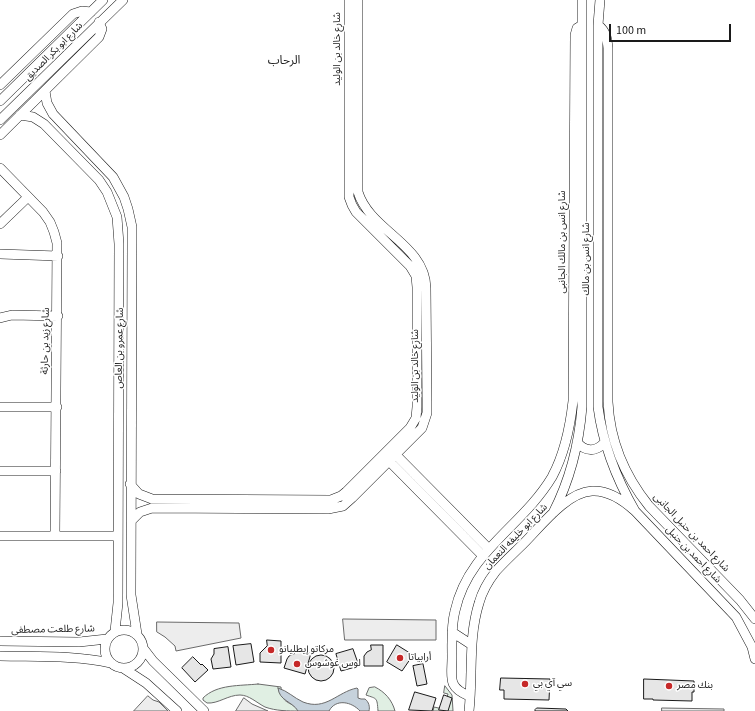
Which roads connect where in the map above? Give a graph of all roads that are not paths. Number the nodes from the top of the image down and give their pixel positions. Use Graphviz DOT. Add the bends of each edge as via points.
graph roads {
  1 [pos="103,0"];
  2 [pos="123,0"];
  3 [pos="349,0"];
  4 [pos="358,0"];
  5 [pos="582,0"];
  6 [pos="600,0"];
  7 [pos="91,12"];
  8 [pos="99,22"];
  9 [pos="582,25"];
  10 [pos="598,25"];
  11 [pos="353,76"];
  12 [pos="0,85"];
  13 [pos="45,91"];
  14 [pos="0,101"];
  15 [pos="20,115"];
  16 [pos="0,120"];
  17 [pos="0,135"];
  18 [pos="0,168"];
  19 [pos="28,197"];
  20 [pos="0,224"];
  21 [pos="0,254"];
  22 [pos="58,256"];
  23 [pos="58,316"];
  24 [pos="0,318"];
  25 [pos="422,355"];
  26 [pos="118,387"];
  27 [pos="131,387"];
  28 [pos="118,404"];
  29 [pos="131,404"];
  30 [pos="0,407"];
  31 [pos="57,407"];
  32 [pos="577,442"];
  33 [pos="604,442"];
  34 [pos="392,458"];
  35 [pos="0,471"];
  36 [pos="56,472"];
  37 [pos="130,484"];
  38 [pos="592,491"];
  39 [pos="635,511"];
  40 [pos="553,513"];
  41 [pos="130,521"];
  42 [pos="0,536"];
  43 [pos="55,536"];
  44 [pos="118,536"];
  45 [pos="486,552"];
  46 [pos="755,619"];
  47 [pos="115,631"];
  48 [pos="452,632"];
  49 [pos="137,634"];
  50 [pos="107,639"];
  51 [pos="0,641"];
  52 [pos="472,645"];
  53 [pos="753,646"];
  54 [pos="143,648"];
  55 [pos="0,656"];
  56 [pos="755,659"];
  57 [pos="111,663"];
  58 [pos="122,668"];
  59 [pos="470,696"];
  60 [pos="469,710"];
  61 [pos="177,711"];
  62 [pos="204,711"];
  1 -- 7 [label="street, شارع ابو بكر الصديق"];
  2 -- 8 [label="street, شارع ابو بكر الصديق"];
  3 -- 11 [label="street, شارع خالد بن الوليد"];
  4 -- 11 [label="street, شارع خالد بن الوليد"];
  5 -- 9 [label="street, شارع انس بن مالك"];
  6 -- 10 [label="street, شارع انس بن مالك"];
  7 -- 12 [label="street" via="82,10 73,14"];
  7 -- 14 [label="street, شارع ابو بكر الصديق"];
  8 -- 13 [label="street" via="102,29 99,37"];
  8 -- 16 [label="street, شارع ابو بكر الصديق"];
  9 -- 32 [label="street, شارع انس بن مالك" via="583,383"];
  9 -- 45 [label="street, شارع انس بن مالك الجانبى" via="577,28 575,35 573,401 569,432 560,460 535,501"];
  10 -- 33 [label="street, شارع انس بن مالك" via="598,407"];
  10 -- 46 [label="street, شارع احمد بن حنبل الجانبى" via="605,33 608,48 608,402 611,430 619,458 632,483 649,506 740,600"];
  11 -- 25 [label="street, شارع خالد بن الوليد" via="349,197 356,212 400,249 414,271 417,281"];
  13 -- 15 [label="street"];
  13 -- 27 [label="street, شارع عمرو بن العاص" via="50,109 113,177 128,209 132,228"];
  15 -- 17 [label="street"];
  15 -- 26 [label="street, شارع عمرو بن العاص" via="33,117 44,124 99,180 112,204 119,231"];
  18 -- 19 [label="street, شارع زيد بن حارثة"];
  19 -- 20 [label="street"];
  19 -- 22 [label="street, شارع زيد بن حارثة" via="50,222 57,243"];
  21 -- 22 [label="street"];
  22 -- 23 [label="street, شارع زيد بن حارثة"];
  23 -- 24 [label="street" via="12,315"];
  23 -- 31 [label="street, شارع زيد بن حارثة"];
  25 -- 34 [label="street, شارع خالد بن الوليد" via="427,401 425,420 419,432"];
  25 -- 37 [label="street, شارع خالد بن الوليد" via="414,423 346,492 336,498 152,499 139,494"];
  26 -- 27 [label="street" via="125,390"];
  26 -- 28 [label="street, شارع عمرو بن العاص"];
  27 -- 29 [label="street, شارع عمرو بن العاص"];
  28 -- 29 [label="street" via="125,401"];
  28 -- 44 [label="street, شارع عمرو بن العاص"];
  29 -- 37 [label="street, شارع عمرو بن العاص"];
  30 -- 31 [label="street"];
  31 -- 36 [label="street, شارع زيد بن حارثة"];
  32 -- 33 [label="street" via="590,450"];
  32 -- 40 [label="street, شارع انس بن مالك" via="566,486"];
  33 -- 39 [label="street, شارع انس بن مالك"];
  34 -- 41 [label="street, شارع خالد بن الوليد" via="348,502 334,508 152,508 140,512"];
  34 -- 45 [label="street"];
  35 -- 36 [label="street"];
  36 -- 43 [label="street, شارع زيد بن حارثة"];
  37 -- 41 [label="street, شارع عمرو بن العاص"];
  38 -- 39 [label="street, شارع احمد بن حنبل" via="615,496"];
  38 -- 40 [label="street, شارع ابو خليفه النعمان" via="581,493"];
  39 -- 53 [label="street, شارع احمد بن حنبل" via="730,610"];
  40 -- 52 [label="street, شارع ابو خليفه النعمان" via="496,572 487,586 475,617"];
  41 -- 49 [label="street, شارع عمرو بن العاص" via="131,595"];
  42 -- 43 [label="street"];
  43 -- 44 [label="street"];
  44 -- 47 [label="street, شارع عمرو بن العاص" via="118,603"];
  45 -- 48 [label="street, شارع انس بن مالك الجانبى" via="470,572 461,591"];
  47 -- 49 [label="street" via="126,629"];
  47 -- 50 [label="street"];
  48 -- 52 [label="street"];
  48 -- 59 [label="street, شارع انس بن مالك الجانبى" via="453,684 459,692"];
  49 -- 54 [label="street"];
  50 -- 51 [label="street, شارع طلعت مصطفى" via="79,642"];
  50 -- 57 [label="street" via="104,652"];
  52 -- 59 [label="street, شارع ابو خليفه النعمان"];
  53 -- 56 [label="street, شارع احمد بن حنبل"];
  54 -- 58 [label="street" via="140,660"];
  54 -- 62 [label="street"];
  55 -- 57 [label="street" via="70,657"];
  57 -- 58 [label="street"];
  58 -- 61 [label="street" via="146,683"];
  59 -- 60 [label="street, شارع ابو خليفه النعمان"];
}
